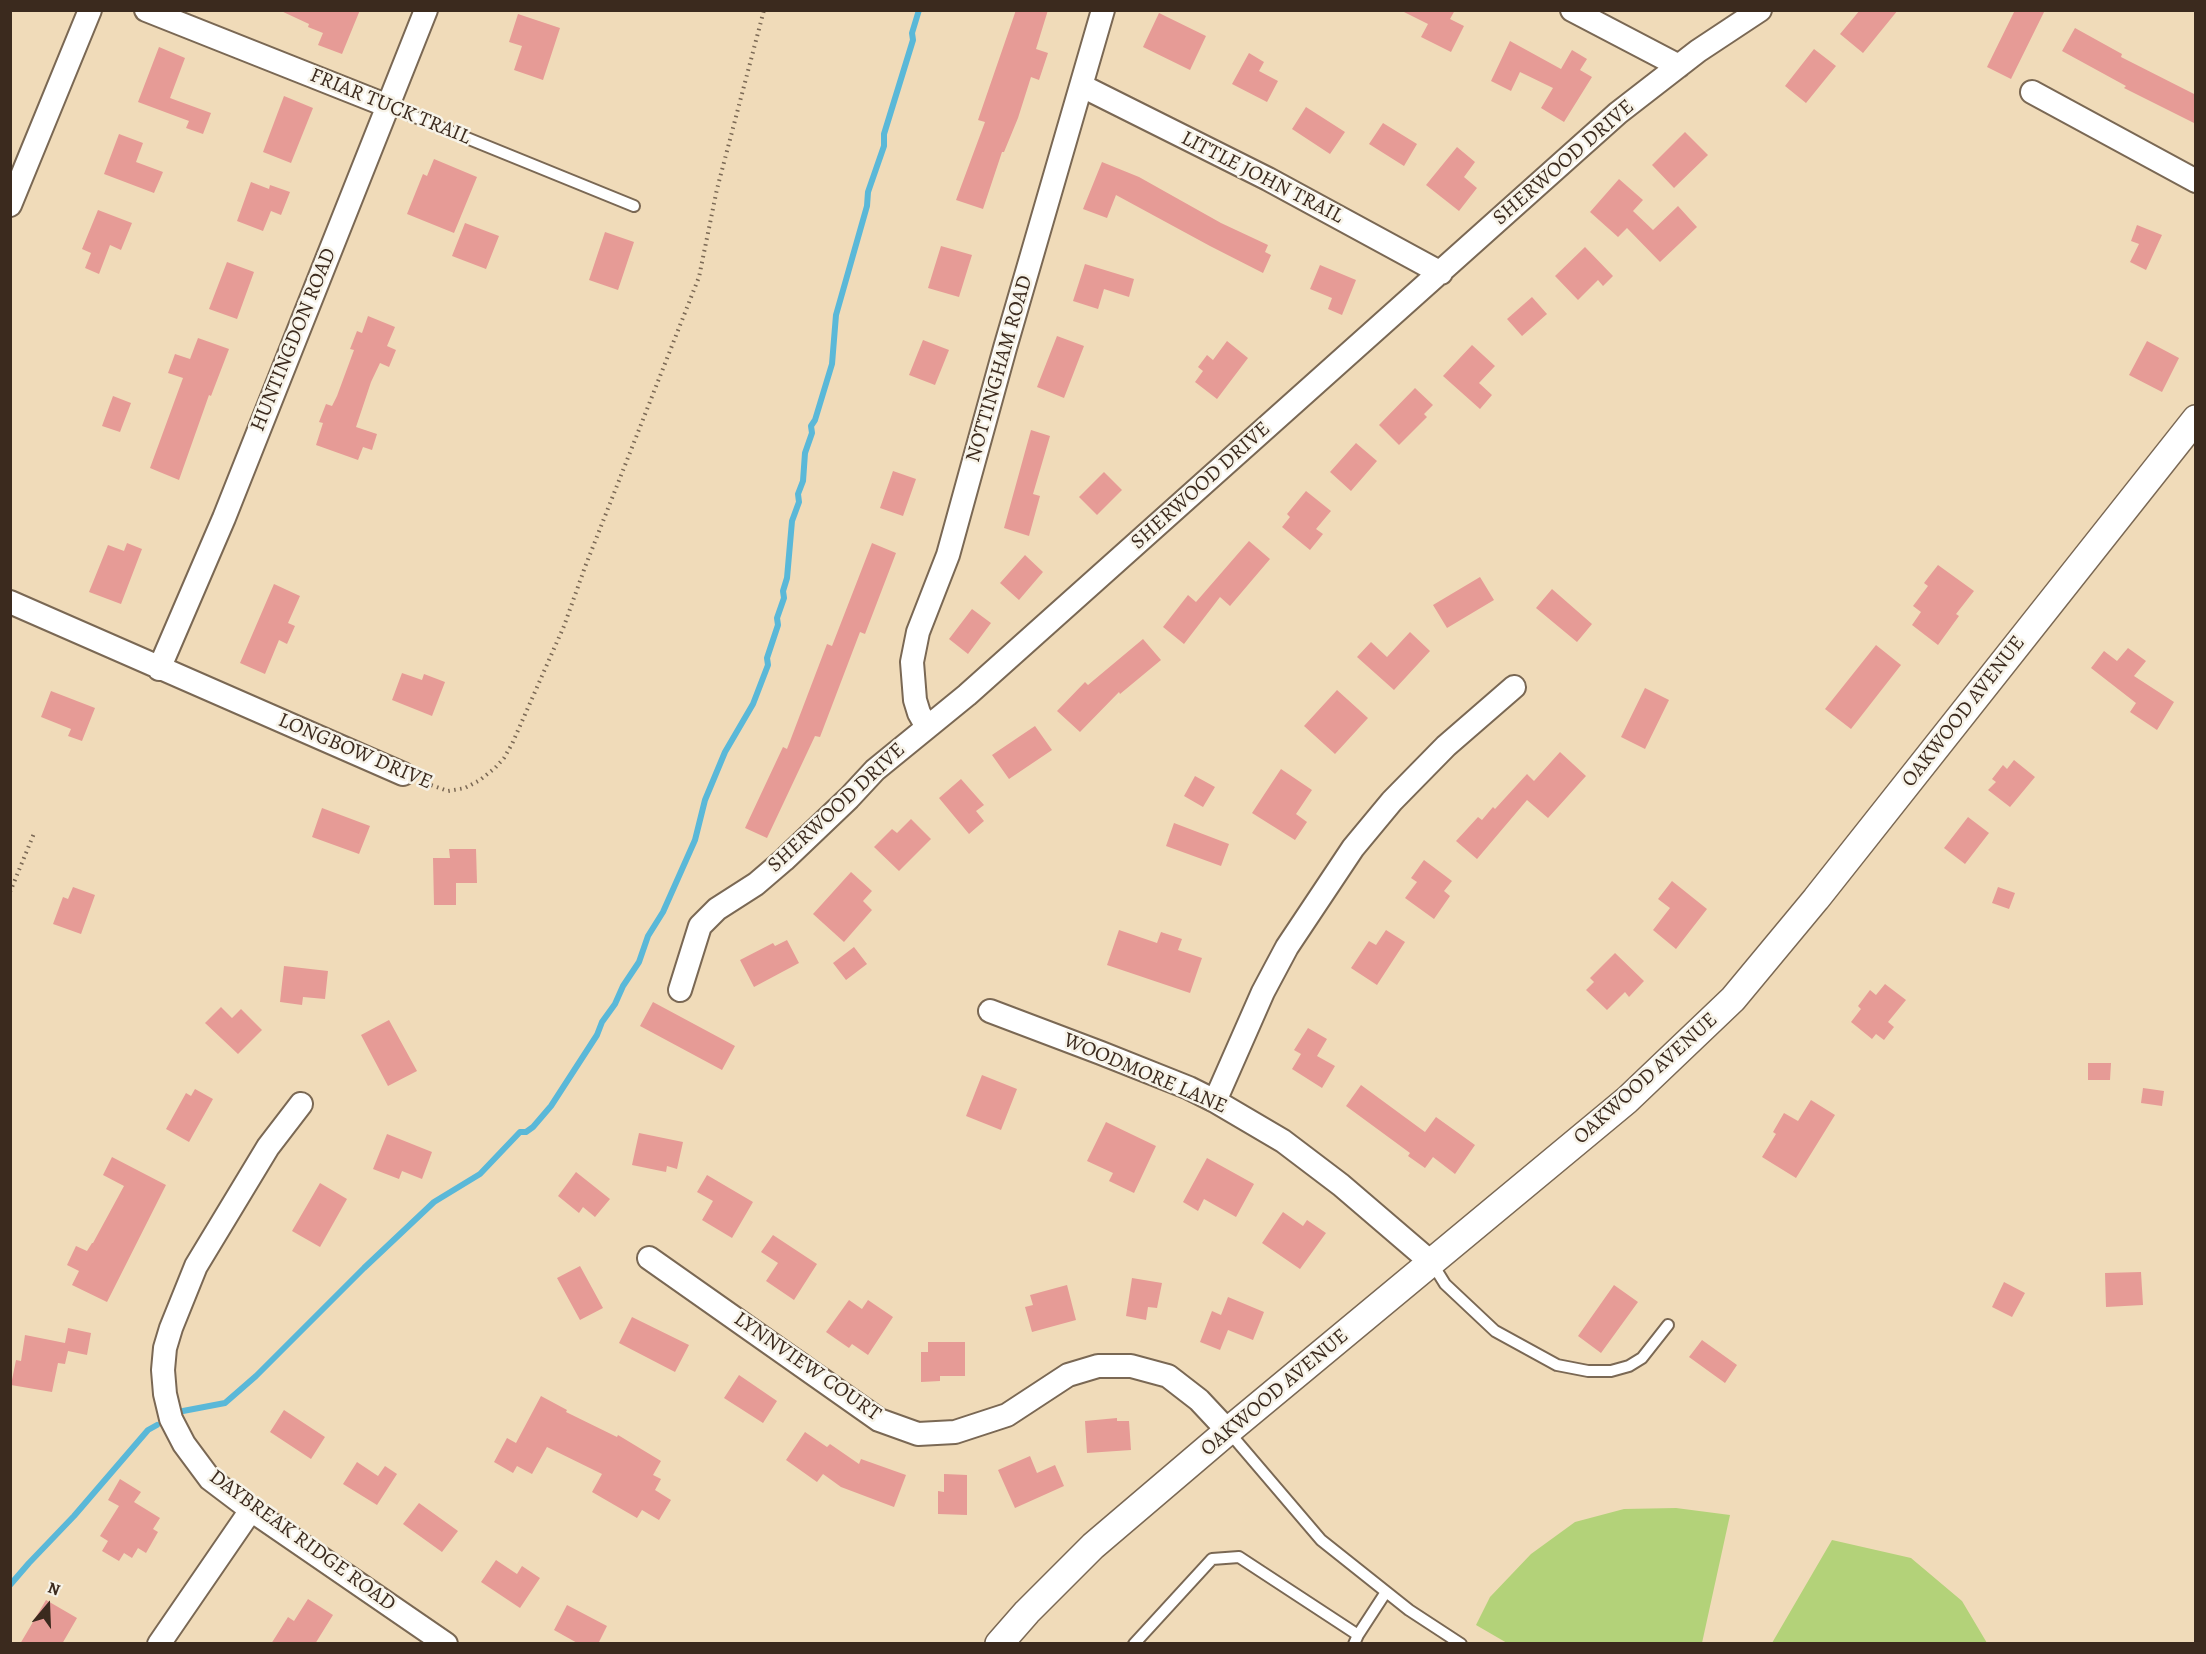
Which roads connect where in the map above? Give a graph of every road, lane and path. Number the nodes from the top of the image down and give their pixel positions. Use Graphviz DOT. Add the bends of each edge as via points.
graph roads {
  1 [pos="90,10"];
  2 [pos="146,10"];
  3 [pos="426,10"];
  4 [pos="764,10"];
  5 [pos="1103,10"];
  6 [pos="1572,10"];
  7 [pos="1760,10"];
  8 [pos="1679,66"];
  9 [pos="1082,86"];
  10 [pos="2032,92"];
  11 [pos="388,106"];
  12 [pos="2196,181"];
  13 [pos="10,205"];
  14 [pos="634,206"];
  15 [pos="1441,273"];
  16 [pos="2196,419"];
  17 [pos="10,602"];
  18 [pos="159,669"];
  19 [pos="1514,687"];
  20 [pos="927,727"];
  21 [pos="404,774"];
  22 [pos="35,831"];
  23 [pos="10,892"];
  24 [pos="680,990"];
  25 [pos="990,1011"];
  26 [pos="1215,1101"];
  27 [pos="301,1104"];
  28 [pos="649,1258"];
  29 [pos="1432,1263"];
  30 [pos="1668,1325"];
  31 [pos="1228,1431"];
  32 [pos="251,1510"];
  33 [pos="1386,1592"];
  34 [pos="1356,1639"];
  35 [pos="159,1644"];
  36 [pos="446,1644"];
  37 [pos="999,1644"];
  38 [pos="1134,1644"];
  39 [pos="1461,1644"];
  1 -- 13 [label="street"];
  2 -- 11 [label="street, FRIAR TUCK TRAIL"];
  3 -- 11 [label="street, HUNTINGDON ROAD"];
  4 -- 21 [label="path, LONGBOW DRIVE" via="717,189 699,277 564,626 504,758 480,780 456,790 448,791"];
  5 -- 9 [label="street, NOTTINGHAM ROAD"];
  6 -- 8 [label="street"];
  7 -- 8 [label="street, SHERWOOD DRIVE"];
  8 -- 15 [label="street, SHERWOOD DRIVE" via="1618,113"];
  9 -- 15 [label="street, LITTLE JOHN TRAIL" via="1268,179"];
  9 -- 20 [label="street, NOTTINGHAM ROAD" via="948,555 918,632 912,662 915,700"];
  10 -- 12 [label="street"];
  11 -- 14 [label="lane, FRIAR TUCK TRAIL"];
  11 -- 18 [label="street, HUNTINGDON ROAD" via="224,518"];
  15 -- 20 [label="street, SHERWOOD DRIVE" via="968,695"];
  16 -- 29 [label="street, OAKWOOD AVENUE" via="1733,999 1627,1100"];
  17 -- 18 [label="street, LONGBOW DRIVE"];
  18 -- 21 [label="street, LONGBOW DRIVE"];
  19 -- 26 [label="street" via="1446,746 1353,848 1287,947"];
  20 -- 24 [label="street, SHERWOOD DRIVE" via="875,770 784,860 700,926"];
  22 -- 23 [label="path"];
  25 -- 26 [label="street, WOODMORE LANE"];
  26 -- 29 [label="street, WOODMORE LANE" via="1284,1141"];
  27 -- 32 [label="street, DAYBREAK RIDGE ROAD" via="268,1147 196,1266 165,1348 165,1394 171,1419 184,1444 210,1479"];
  28 -- 31 [label="street, LYNNVIEW COURT" via="879,1420 918,1434 955,1432 1007,1414 1068,1375 1098,1366 1131,1366 1168,1376 1199,1400"];
  29 -- 30 [label="lane" via="1445,1284 1496,1331 1557,1365 1588,1371 1611,1371 1629,1365 1642,1358"];
  29 -- 31 [label="street, OAKWOOD AVENUE"];
  31 -- 33 [label="lane" via="1321,1540"];
  31 -- 37 [label="street, OAKWOOD AVENUE" via="1093,1546"];
  32 -- 35 [label="street"];
  32 -- 36 [label="street, DAYBREAK RIDGE ROAD"];
  33 -- 34 [label="lane"];
  33 -- 39 [label="lane"];
  34 -- 38 [label="lane" via="1239,1557 1212,1559"];
}
